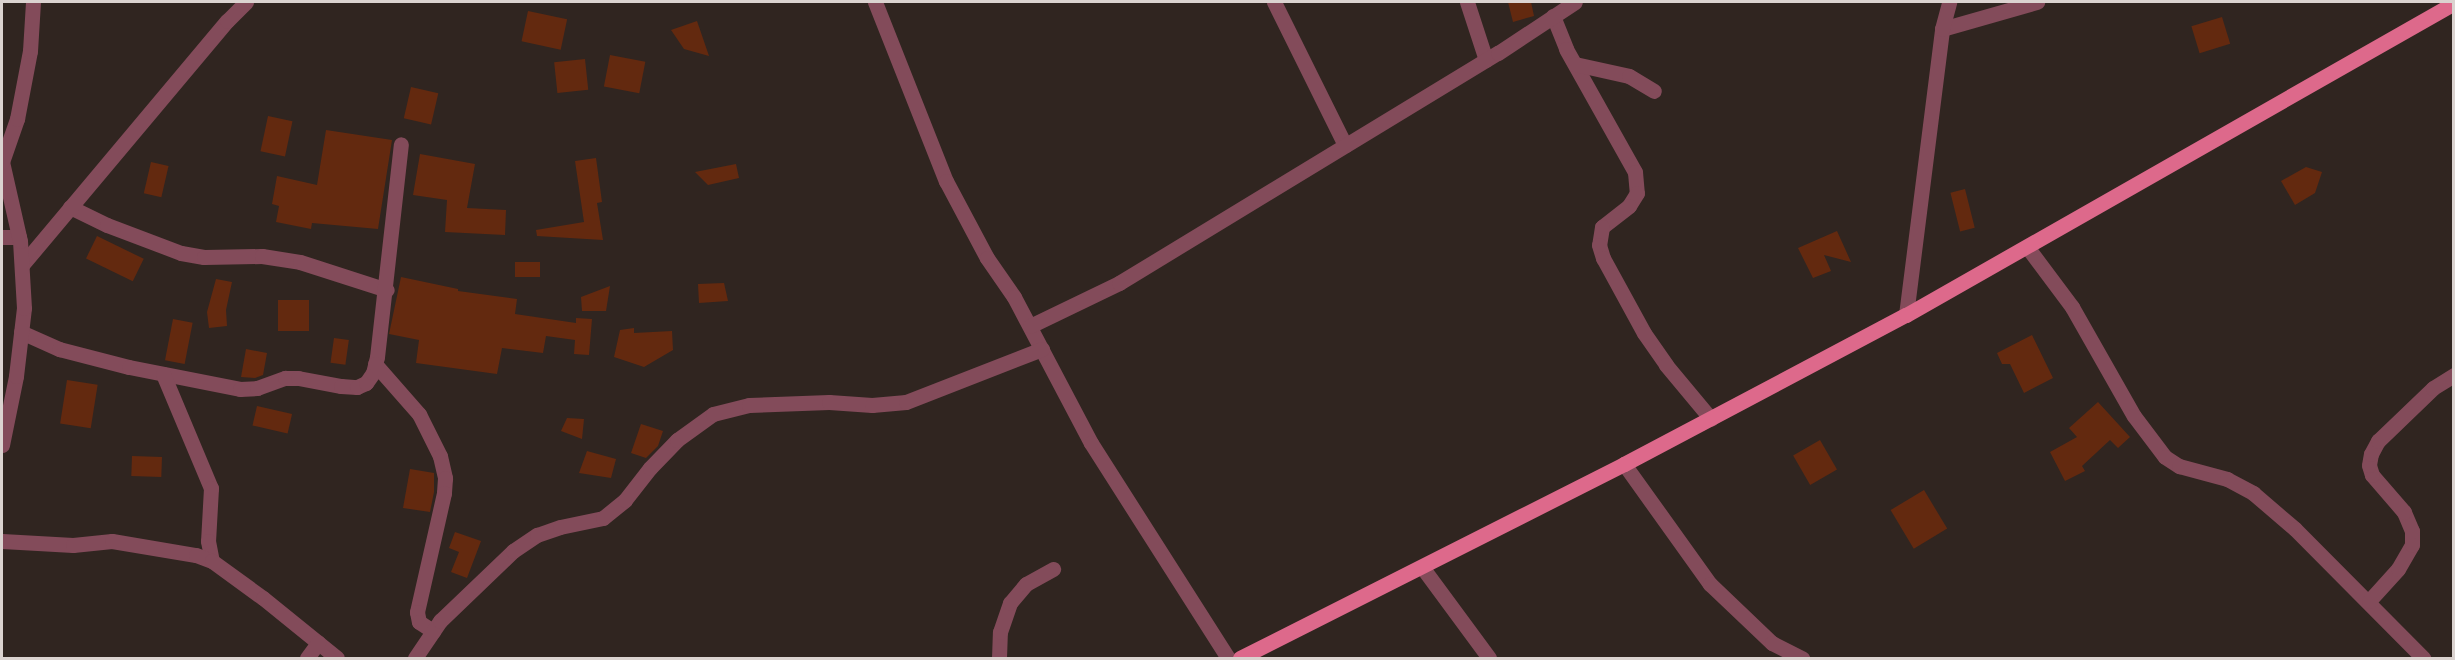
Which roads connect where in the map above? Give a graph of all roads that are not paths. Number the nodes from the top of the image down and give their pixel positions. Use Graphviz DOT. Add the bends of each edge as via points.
graph roads {
  1 [pos="33,2"];
  2 [pos="246,2"];
  3 [pos="874,2"];
  4 [pos="1274,2"];
  5 [pos="1467,2"];
  6 [pos="1575,2"];
  7 [pos="1949,2"];
  8 [pos="2037,2"];
  9 [pos="2454,3"];
  10 [pos="1553,16"];
  11 [pos="1942,29"];
  12 [pos="1486,60"];
  13 [pos="1575,64"];
  14 [pos="1654,91"];
  15 [pos="401,144"];
  16 [pos="1345,145"];
  17 [pos="70,207"];
  18 [pos="2,237"];
  19 [pos="20,237"];
  20 [pos="2028,248"];
  21 [pos="22,265"];
  22 [pos="387,290"];
  23 [pos="1906,315"];
  24 [pos="1030,327"];
  25 [pos="21,332"];
  26 [pos="1042,349"];
  27 [pos="375,364"];
  28 [pos="164,374"];
  29 [pos="2454,375"];
  30 [pos="1711,419"];
  31 [pos="2,445"];
  32 [pos="1624,464"];
  33 [pos="2,541"];
  34 [pos="212,561"];
  35 [pos="1422,567"];
  36 [pos="1053,569"];
  37 [pos="2368,601"];
  38 [pos="433,631"];
  39 [pos="318,644"];
  40 [pos="307,658"];
  41 [pos="337,658"];
  42 [pos="415,658"];
  43 [pos="999,658"];
  44 [pos="1228,658"];
  45 [pos="1240,658"];
  46 [pos="1489,658"];
  47 [pos="1802,658"];
  48 [pos="2423,658"];
  1 -- 19 [label="street" via="30,51 17,119 2,162"];
  2 -- 17 [label="street"];
  3 -- 24 [label="street" via="946,181"];
  4 -- 16 [label="street"];
  5 -- 12 [label="street"];
  6 -- 10 [label="street"];
  7 -- 11 [label="street"];
  8 -- 11 [label="street"];
  9 -- 20 [label="main road"];
  10 -- 12 [label="street"];
  10 -- 13 [label="street"];
  11 -- 23 [label="street"];
  12 -- 16 [label="street"];
  13 -- 14 [label="street" via="1629,76"];
  13 -- 30 [label="street" via="1635,172 1637,185 1629,206 1602,227 1599,245 1603,258 1649,341"];
  15 -- 22 [label="street"];
  16 -- 24 [label="street" via="1119,283"];
  17 -- 21 [label="street"];
  17 -- 22 [label="street" via="181,253 204,257 262,256 300,262"];
  18 -- 19 [label="street"];
  19 -- 21 [label="street"];
  20 -- 23 [label="main road"];
  20 -- 37 [label="street" via="2072,307 2134,416 2165,457 2179,466 2227,479 2253,493"];
  21 -- 25 [label="street"];
  22 -- 27 [label="street"];
  23 -- 30 [label="main road"];
  24 -- 26 [label="street"];
  25 -- 28 [label="street" via="59,348"];
  25 -- 31 [label="street"];
  26 -- 38 [label="street" via="906,402 749,405 714,414 677,440 625,500 603,518 537,535 513,551"];
  26 -- 44 [label="street" via="1091,443"];
  27 -- 28 [label="street" via="366,383 357,387 285,378 257,388 240,388"];
  27 -- 38 [label="street" via="419,414 440,456 445,478 417,612 419,622"];
  28 -- 34 [label="street" via="211,488 208,541"];
  29 -- 37 [label="street" via="2425,396 2378,441 2371,454 2372,475 2404,512 2412,531 2412,544 2398,569"];
  30 -- 32 [label="main road"];
  32 -- 35 [label="main road"];
  32 -- 47 [label="street" via="1710,584 1772,643"];
  33 -- 34 [label="street" via="73,545 112,542"];
  34 -- 39 [label="street"];
  35 -- 45 [label="main road"];
  35 -- 46 [label="street"];
  36 -- 43 [label="street" via="1026,584 1010,603 1000,632"];
  37 -- 48 [label="street"];
  38 -- 42 [label="street"];
  39 -- 40 [label="street"];
  39 -- 41 [label="street"];
}
